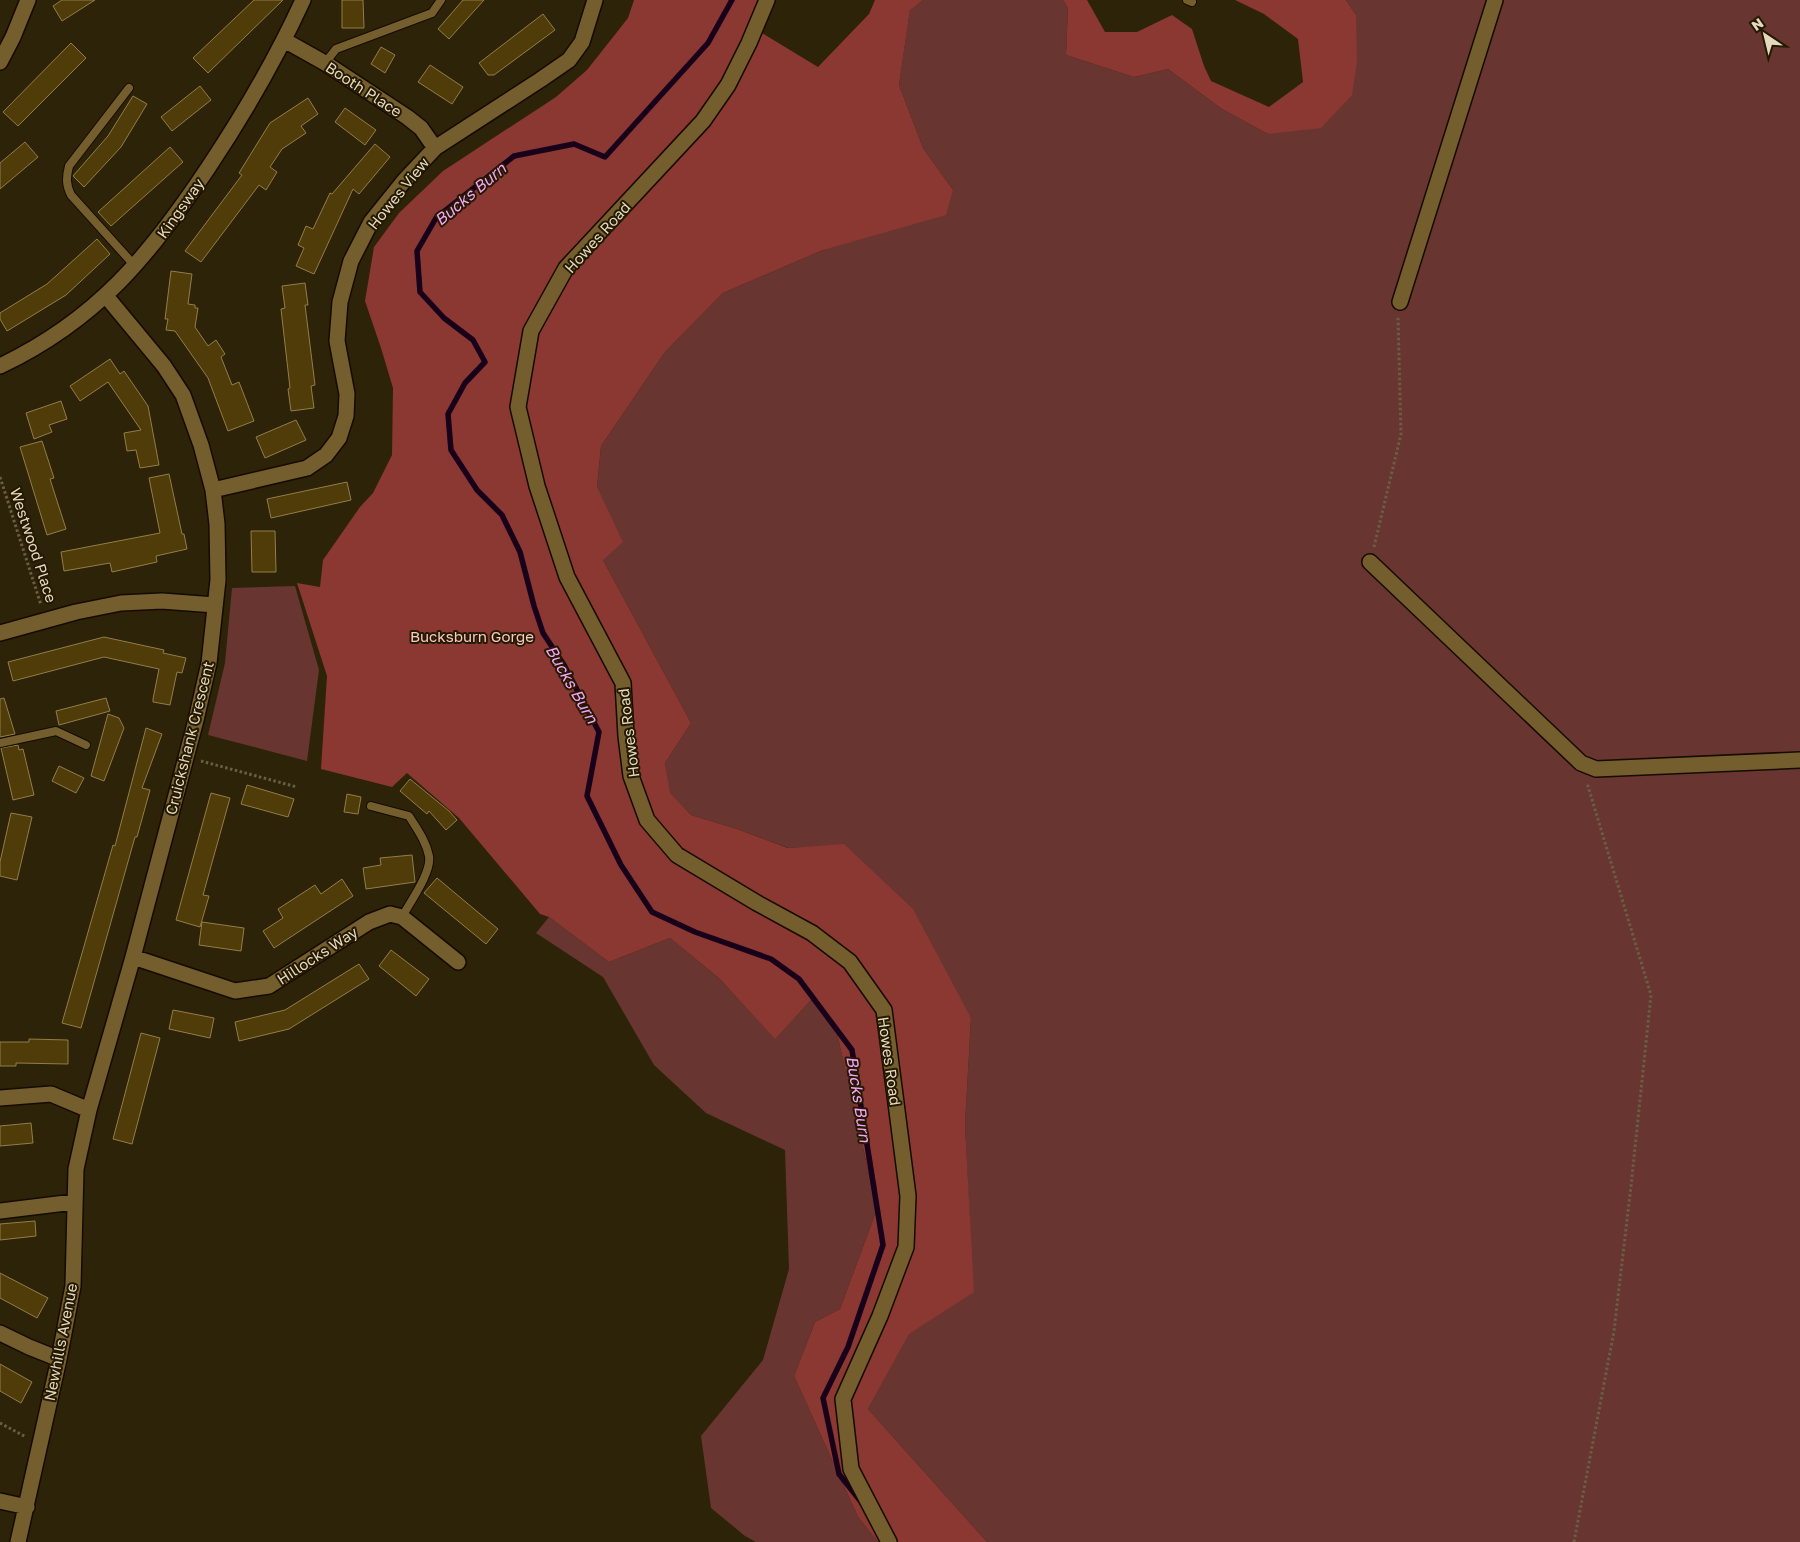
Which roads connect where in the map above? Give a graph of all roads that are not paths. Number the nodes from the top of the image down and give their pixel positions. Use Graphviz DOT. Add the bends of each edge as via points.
graph roads {
  1 [pos="28,0"];
  2 [pos="303,0"];
  3 [pos="441,0"];
  4 [pos="595,0"];
  5 [pos="767,0"];
  6 [pos="1495,0"];
  7 [pos="284,40"];
  8 [pos="0,62"];
  9 [pos="325,63"];
  10 [pos="129,88"];
  11 [pos="435,148"];
  12 [pos="135,266"];
  13 [pos="106,296"];
  14 [pos="1400,302"];
  15 [pos="0,366"];
  16 [pos="213,490"];
  17 [pos="1370,562"];
  18 [pos="215,605"];
  19 [pos="0,633"];
  20 [pos="0,743"];
  21 [pos="86,744"];
  22 [pos="1800,760"];
  23 [pos="371,806"];
  24 [pos="402,917"];
  25 [pos="133,957"];
  26 [pos="458,962"];
  27 [pos="0,1098"];
  28 [pos="89,1110"];
  29 [pos="74,1202"];
  30 [pos="0,1211"];
  31 [pos="0,1333"];
  32 [pos="58,1359"];
  33 [pos="0,1501"];
  34 [pos="27,1506"];
  35 [pos="18,1542"];
  36 [pos="889,1542"];
  1 -- 8 [label="street"];
  2 -- 7 [label="street, Kingsway"];
  3 -- 9 [label="lane" via="432,13 336,49"];
  4 -- 11 [label="street, Howes View" via="582,42 569,60"];
  5 -- 36 [label="street, Howes Road" via="728,85 703,121 566,268 531,331 518,407 537,486 567,577 623,683 631,776 646,820 677,855 812,933 850,962 884,1010 908,1196 906,1247 843,1399 851,1469"];
  6 -- 14 [label="street"];
  7 -- 9 [label="street, Booth Place"];
  7 -- 12 [label="street, Kingsway" via="236,125 162,235"];
  9 -- 11 [label="street, Booth Place" via="407,117 421,128"];
  10 -- 12 [label="lane" via="70,166 66,176 71,195"];
  11 -- 16 [label="street, Howes View" via="371,222 351,261 338,321 337,341 347,394 346,416 339,438 326,455 307,468"];
  12 -- 13 [label="street, Kingsway"];
  13 -- 15 [label="street, Kingsway" via="60,332"];
  13 -- 16 [label="street, Cruickshank Crescent" via="164,366 182,395 201,445"];
  16 -- 18 [label="street, Cruickshank Crescent" via="219,554"];
  17 -- 22 [label="street" via="1581,763 1596,769"];
  18 -- 19 [label="street" via="162,601 128,603 94,608"];
  18 -- 25 [label="street, Cruickshank Crescent" via="209,663"];
  20 -- 21 [label="lane" via="56,731"];
  23 -- 24 [label="lane" via="409,816 425,842 429,858 427,871"];
  24 -- 25 [label="street, Hillocks Way" via="390,914 369,922 269,986 252,990 235,991"];
  24 -- 26 [label="street"];
  25 -- 28 [label="street, Cruickshank Crescent"];
  27 -- 28 [label="street" via="51,1094"];
  28 -- 29 [label="street, Newhills Avenue" via="76,1169"];
  29 -- 30 [label="street"];
  29 -- 32 [label="street, Newhills Avenue" via="73,1286"];
  31 -- 32 [label="street"];
  32 -- 34 [label="street, Newhills Avenue"];
  33 -- 34 [label="street"];
  34 -- 35 [label="street, Newhills Avenue"];
}
